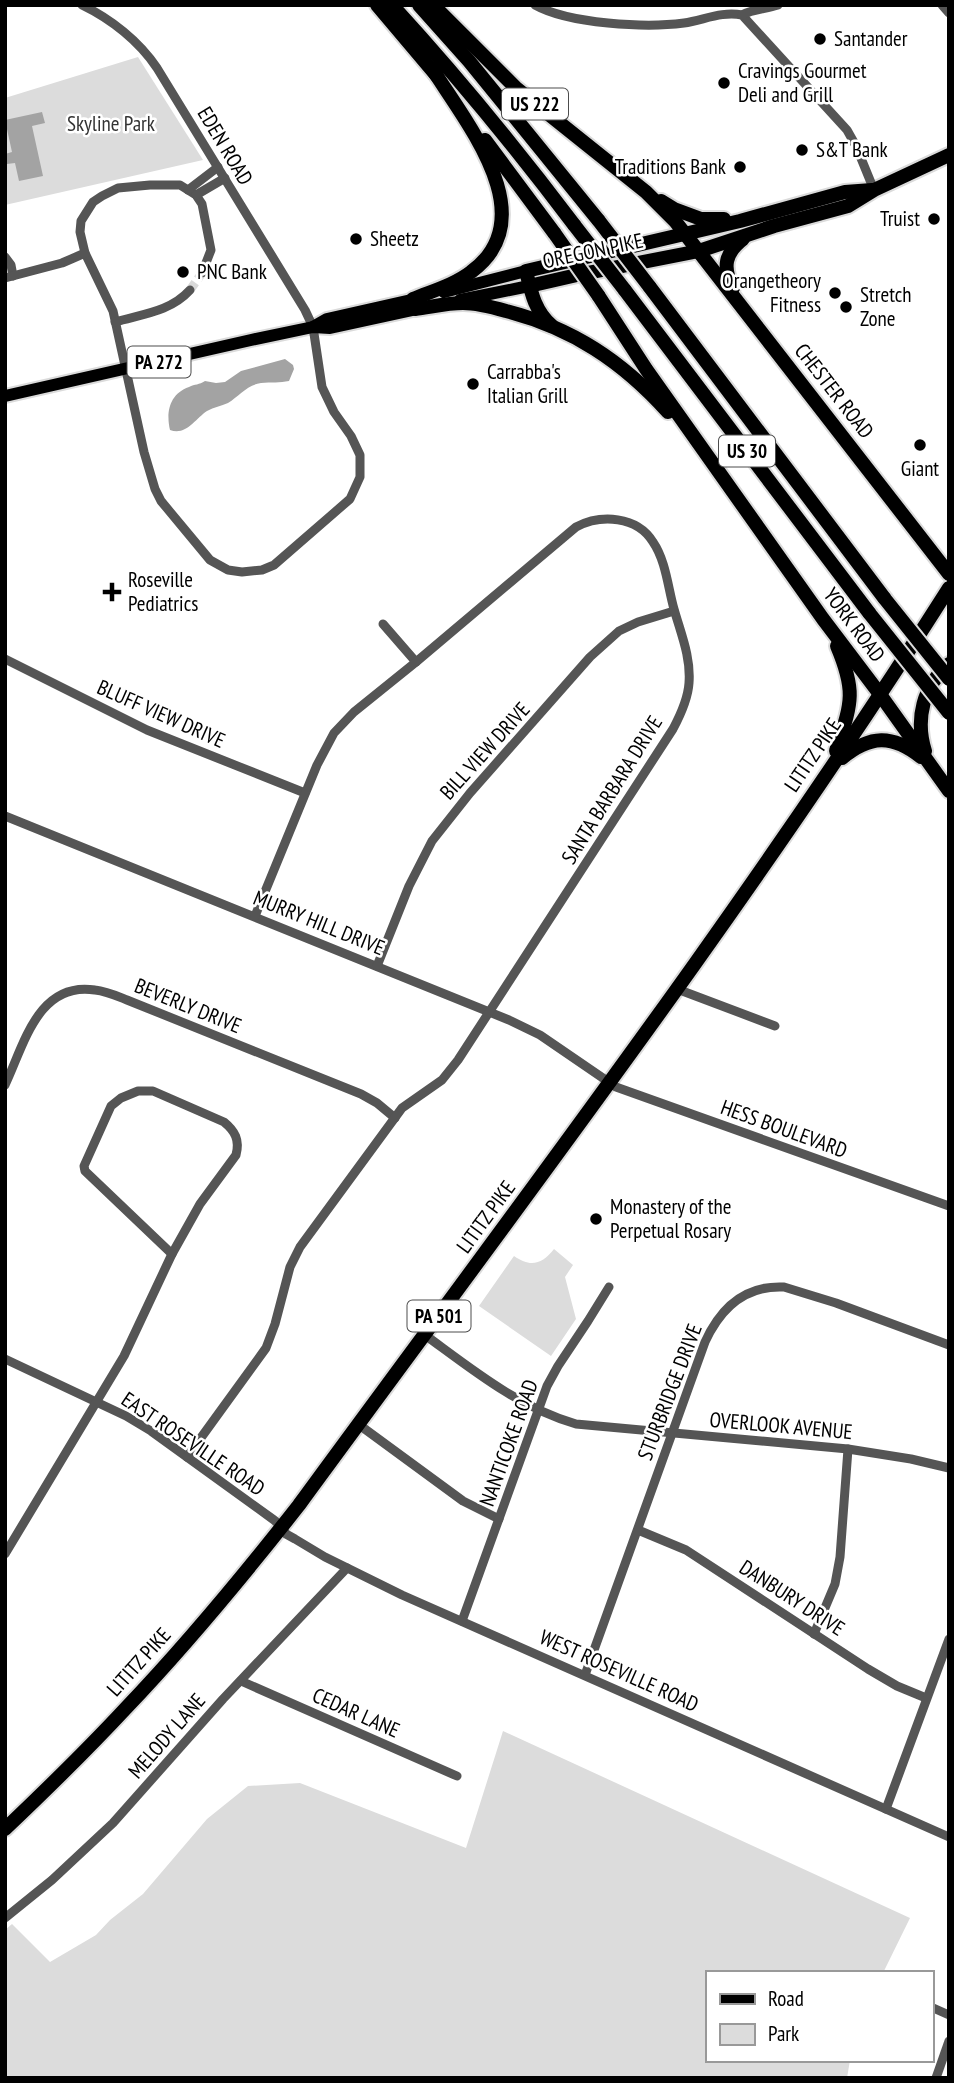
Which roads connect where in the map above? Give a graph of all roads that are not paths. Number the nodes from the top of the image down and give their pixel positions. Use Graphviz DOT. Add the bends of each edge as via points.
graph roads {
  1 [pos="82,5"];
  2 [pos="377,5"];
  3 [pos="392,5"];
  4 [pos="419,5"];
  5 [pos="433,5"];
  6 [pos="535,5"];
  7 [pos="778,5"];
  8 [pos="943,5"];
  9 [pos="949,13"];
  10 [pos="742,15"];
  11 [pos="433,70"];
  12 [pos="949,155"];
  13 [pos="218,167"];
  14 [pos="225,178"];
  15 [pos="873,190"];
  16 [pos="192,192"];
  17 [pos="646,192"];
  18 [pos="740,221"];
  19 [pos="686,233"];
  20 [pos="750,233"];
  21 [pos="699,251"];
  22 [pos="85,253"];
  23 [pos="5,257"];
  24 [pos="202,273"];
  25 [pos="9,277"];
  26 [pos="527,279"];
  27 [pos="190,290"];
  28 [pos="414,304"];
  29 [pos="115,322"];
  30 [pos="754,322"];
  31 [pos="552,326"];
  32 [pos="313,327"];
  33 [pos="127,369"];
  34 [pos="5,396"];
  35 [pos="727,483"];
  36 [pos="949,574"];
  37 [pos="949,588"];
  38 [pos="674,611"];
  39 [pos="823,619"];
  40 [pos="383,624"];
  41 [pos="5,659"];
  42 [pos="416,662"];
  43 [pos="949,664"];
  44 [pos="949,679"];
  45 [pos="879,694"];
  46 [pos="949,713"];
  47 [pos="830,769"];
  48 [pos="934,771"];
  49 [pos="949,791"];
  50 [pos="305,793"];
  51 [pos="5,816"];
  52 [pos="255,916"];
  53 [pos="377,966"];
  54 [pos="677,989"];
  55 [pos="489,1011"];
  56 [pos="775,1026"];
  57 [pos="609,1082"];
  58 [pos="5,1085"];
  59 [pos="395,1118"];
  60 [pos="949,1206"];
  61 [pos="172,1254"];
  62 [pos="609,1287"];
  63 [pos="425,1335"];
  64 [pos="949,1345"];
  65 [pos="5,1359"];
  66 [pos="98,1402"];
  67 [pos="538,1410"];
  68 [pos="358,1424"];
  69 [pos="672,1433"];
  70 [pos="848,1449"];
  71 [pos="187,1457"];
  72 [pos="949,1468"];
  73 [pos="499,1519"];
  74 [pos="282,1527"];
  75 [pos="638,1530"];
  76 [pos="5,1554"];
  77 [pos="347,1568"];
  78 [pos="462,1621"];
  79 [pos="814,1634"];
  80 [pos="949,1639"];
  81 [pos="585,1675"];
  82 [pos="241,1681"];
  83 [pos="926,1698"];
  84 [pos="457,1776"];
  85 [pos="886,1809"];
  86 [pos="5,1829"];
  87 [pos="949,1837"];
  88 [pos="5,1918"];
  89 [pos="933,2008"];
  90 [pos="949,2015"];
  91 [pos="949,2040"];
  92 [pos="936,2078"];
  1 -- 13 [label="street, EDEN ROAD" via="119,29 152,60"];
  2 -- 11 [label="highway, US 222"];
  3 -- 46 [label="highway, US 30, bridge" via="520,154"];
  4 -- 44 [label="highway, US 30, bridge" via="598,221"];
  5 -- 17 [label="highway, US 222" via="516,88"];
  6 -- 10 [label="street" via="560,15 643,25 703,20 723,13"];
  7 -- 10 [label="street"];
  8 -- 9 [label="street"];
  10 -- 15 [label="street" via="847,130"];
  11 -- 28 [label="highway" via="487,159 501,198 502,227 492,249 472,271"];
  11 -- 35 [label="highway, US 222, bridge" via="555,234"];
  12 -- 15 [label="highway, OREGON PIKE / US 222"];
  13 -- 14 [label="street, EDEN ROAD"];
  13 -- 16 [label="street"];
  14 -- 16 [label="street"];
  14 -- 32 [label="street, EDEN ROAD"];
  15 -- 18 [label="highway, OREGON PIKE / US 222" via="845,192"];
  15 -- 20 [label="highway, OREGON PIKE / US 222" via="848,206"];
  16 -- 22 [label="street" via="180,185 135,186 102,196 81,221"];
  16 -- 24 [label="street" via="202,204 211,250"];
  17 -- 18 [label="highway, US 222" via="701,219"];
  17 -- 19 [label="highway, CHESTER ROAD"];
  18 -- 19 [label="highway, OREGON PIKE / PA 272"];
  19 -- 21 [label="highway, CHESTER ROAD"];
  19 -- 26 [label="highway, OREGON PIKE / PA 272"];
  20 -- 21 [label="highway, OREGON PIKE / PA 272"];
  20 -- 30 [label="highway" via="731,248 727,263 730,282"];
  21 -- 26 [label="highway, OREGON PIKE / PA 272" via="577,275"];
  21 -- 30 [label="highway, CHESTER ROAD"];
  22 -- 25 [label="street" via="62,264"];
  22 -- 29 [label="street"];
  23 -- 25 [label="street" via="11,265"];
  26 -- 28 [label="main road, OREGON PIKE / PA 272"];
  26 -- 31 [label="highway" via="542,317"];
  27 -- 29 [label="street" via="169,307"];
  28 -- 31 [label="highway" via="492,307"];
  28 -- 32 [label="main road, OREGON PIKE / PA 272" via="327,319"];
  29 -- 33 [label="street"];
  30 -- 36 [label="highway, CHESTER ROAD"];
  31 -- 35 [label="highway" via="595,348 633,377"];
  32 -- 33 [label="main road, OREGON PIKE / PA 272"];
  32 -- 33 [label="street" via="323,387 357,445 360,477 344,506 262,570 228,570 210,560 161,501 144,452"];
  33 -- 34 [label="main road, OREGON PIKE / PA 272"];
  35 -- 39 [label="highway, YORK ROAD / US 222"];
  37 -- 45 [label="highway, LITITZ PIKE"];
  38 -- 42 [label="street, SANTA BARBARA DRIVE" via="661,560 648,536 623,521 594,520 569,532"];
  38 -- 53 [label="street, BILL VIEW DRIVE" via="615,633 452,814 422,859"];
  38 -- 55 [label="street, SANTA BARBARA DRIVE" via="688,663 689,687 681,713"];
  39 -- 45 [label="highway, YORK ROAD / US 222"];
  39 -- 47 [label="highway" via="844,664 851,697"];
  40 -- 42 [label="street"];
  41 -- 50 [label="street, BLUFF VIEW DRIVE" via="147,730"];
  42 -- 50 [label="street, SANTA BARBARA DRIVE" via="334,733"];
  43 -- 48 [label="highway" via="929,688 920,717 921,740"];
  45 -- 47 [label="highway, LITITZ PIKE / PA 501"];
  45 -- 48 [label="highway, YORK ROAD"];
  47 -- 48 [label="highway" via="855,748 883,740 913,751"];
  47 -- 54 [label="highway, LITITZ PIKE / PA 501"];
  48 -- 49 [label="highway, YORK ROAD"];
  50 -- 52 [label="street, SANTA BARBARA DRIVE"];
  51 -- 52 [label="street, MURRY HILL DRIVE"];
  52 -- 53 [label="street, MURRY HILL DRIVE"];
  53 -- 55 [label="street, MURRY HILL DRIVE"];
  54 -- 56 [label="street"];
  54 -- 57 [label="highway, LITITZ PIKE / PA 501"];
  55 -- 57 [label="street, MURRY HILL DRIVE" via="540,1035"];
  55 -- 59 [label="street, SANTA BARBARA DRIVE" via="446,1076 406,1104"];
  57 -- 60 [label="street, HESS BOULEVARD"];
  57 -- 63 [label="highway, LITITZ PIKE / PA 501"];
  58 -- 59 [label="street, BEVERLY DRIVE" via="27,1035 48,1003 63,993 96,990 361,1094"];
  59 -- 71 [label="street, SANTA BARBARA DRIVE" via="300,1247 284,1283 270,1339"];
  61 -- 61 [label="street" via="85,1171 111,1106 138,1091 153,1091 224,1122 236,1136 236,1154"];
  61 -- 66 [label="street" via="139,1328"];
  62 -- 67 [label="street, NANTICOKE ROAD" via="558,1366"];
  63 -- 67 [label="street, OVERLOOK AVENUE" via="489,1382"];
  63 -- 68 [label="highway, LITITZ PIKE / PA 501"];
  64 -- 69 [label="street, STURBRIDGE DRIVE" via="800,1291 775,1287 755,1291 731,1304 711,1330"];
  65 -- 66 [label="street, EAST ROSEVILLE ROAD"];
  66 -- 71 [label="street, EAST ROSEVILLE ROAD"];
  66 -- 76 [label="street"];
  67 -- 69 [label="street, OVERLOOK AVENUE" via="576,1424"];
  67 -- 73 [label="street, NANTICOKE ROAD"];
  68 -- 73 [label="street" via="463,1501"];
  68 -- 74 [label="highway, LITITZ PIKE / PA 501"];
  69 -- 70 [label="street, OVERLOOK AVENUE"];
  69 -- 75 [label="street, STURBRIDGE DRIVE"];
  70 -- 72 [label="street, OVERLOOK AVENUE"];
  70 -- 79 [label="street" via="840,1557 835,1584"];
  71 -- 74 [label="street, EAST ROSEVILLE ROAD"];
  73 -- 78 [label="street, NANTICOKE ROAD"];
  74 -- 77 [label="street, WEST ROSEVILLE ROAD" via="286,1534"];
  74 -- 86 [label="highway, LITITZ PIKE / PA 501" via="128,1707"];
  75 -- 79 [label="street, DANBURY DRIVE" via="686,1550"];
  75 -- 81 [label="street, STURBRIDGE DRIVE"];
  77 -- 78 [label="street, WEST ROSEVILLE ROAD"];
  77 -- 82 [label="street, MELODY LANE"];
  78 -- 81 [label="street, WEST ROSEVILLE ROAD"];
  79 -- 83 [label="street, DANBURY DRIVE" via="887,1681"];
  80 -- 83 [label="street"];
  81 -- 85 [label="street, WEST ROSEVILLE ROAD"];
  82 -- 84 [label="street, CEDAR LANE"];
  82 -- 88 [label="street, MELODY LANE" via="113,1824"];
  83 -- 85 [label="street"];
  85 -- 87 [label="street, WEST ROSEVILLE ROAD"];
  89 -- 90 [label="street"];
  91 -- 92 [label="street"];
}
